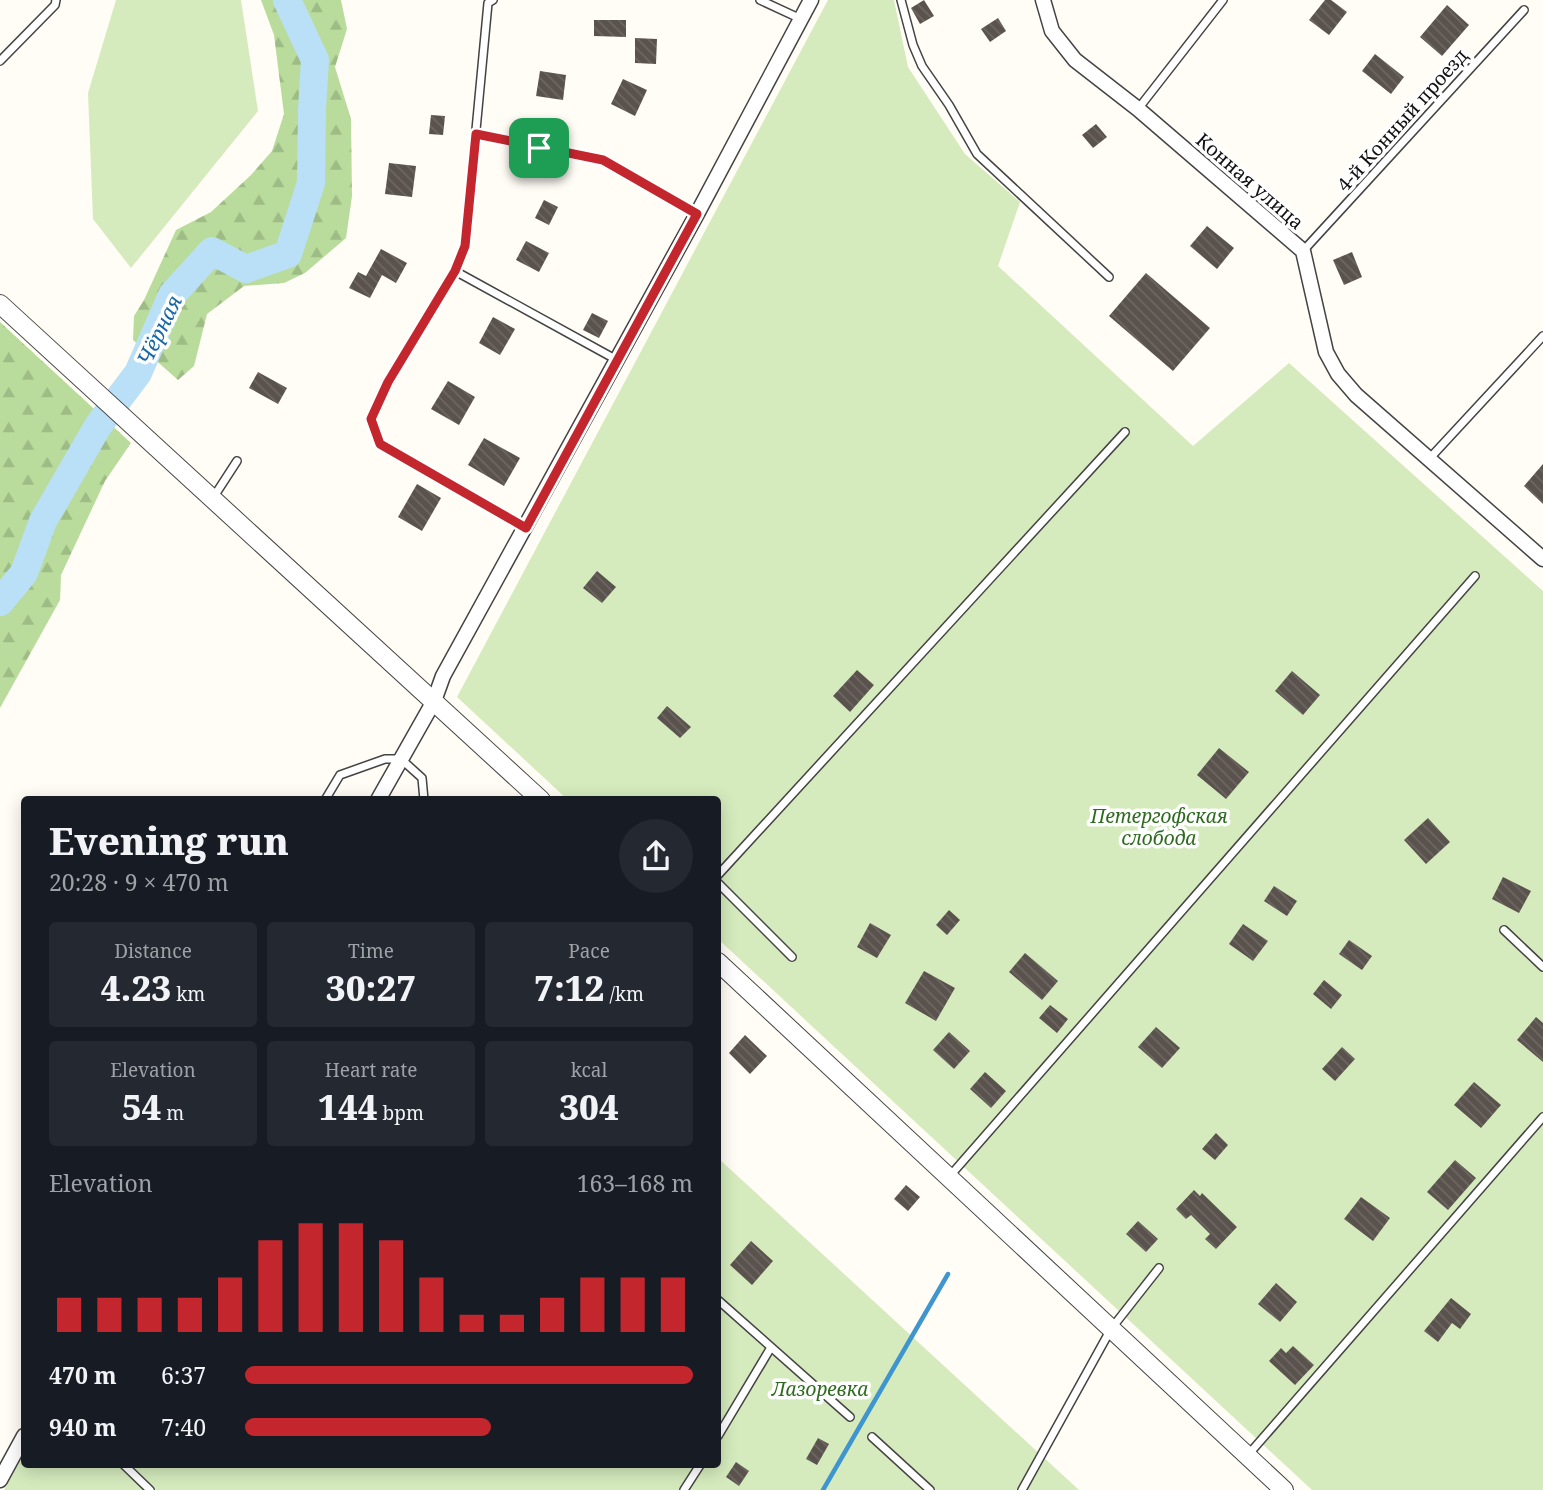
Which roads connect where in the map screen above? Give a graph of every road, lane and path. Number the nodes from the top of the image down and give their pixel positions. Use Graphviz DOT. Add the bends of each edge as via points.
graph roads {
  1 [pos="56,0"];
  2 [pos="493,0"];
  3 [pos="760,0"];
  4 [pos="811,0"];
  5 [pos="901,0"];
  6 [pos="1042,0"];
  7 [pos="1223,0"];
  8 [pos="1524,10"];
  9 [pos="801,19"];
  10 [pos="0,61"];
  11 [pos="1138,109"];
  12 [pos="476,134"];
  13 [pos="697,214"];
  14 [pos="1303,251"];
  15 [pos="455,271"];
  16 [pos="1108,278"];
  17 [pos="0,304"];
  18 [pos="1543,336"];
  19 [pos="618,360"];
  20 [pos="1125,432"];
  21 [pos="1430,458"];
  22 [pos="237,461"];
  23 [pos="212,500"];
  24 [pos="526,528"];
  25 [pos="1543,559"];
  26 [pos="1475,576"];
  27 [pos="434,701"];
  28 [pos="401,759"];
  29 [pos="327,796"];
  30 [pos="380,796"];
  31 [pos="424,796"];
  32 [pos="537,796"];
  33 [pos="721,873"];
  34 [pos="721,886"];
  35 [pos="1503,930"];
  36 [pos="792,957"];
  37 [pos="721,965"];
  38 [pos="1543,967"];
  39 [pos="1543,1116"];
  40 [pos="949,1177"];
  41 [pos="1159,1268"];
  42 [pos="721,1303"];
  43 [pos="1111,1329"];
  44 [pos="770,1349"];
  45 [pos="850,1417"];
  46 [pos="721,1431"];
  47 [pos="872,1437"];
  48 [pos="21,1442"];
  49 [pos="1247,1455"];
  50 [pos="127,1468"];
  51 [pos="698,1468"];
  52 [pos="0,1480"];
  53 [pos="150,1490"];
  54 [pos="684,1490"];
  55 [pos="930,1490"];
  56 [pos="1022,1490"];
  57 [pos="1284,1490"];
  1 -- 10 [label="lane"];
  2 -- 12 [label="lane" via="488,3"];
  3 -- 9 [label="lane"];
  4 -- 9 [label="street"];
  5 -- 16 [label="lane" via="922,66 978,154"];
  6 -- 11 [label="street, Конная улица" via="1052,31 1075,60"];
  7 -- 11 [label="lane"];
  8 -- 14 [label="lane, 4-й Конный проезд"];
  9 -- 13 [label="street"];
  11 -- 14 [label="street, Конная улица"];
  12 -- 13 [label="lane" via="603,160"];
  12 -- 15 [label="lane" via="465,246"];
  13 -- 19 [label="street"];
  14 -- 21 [label="street, Конная улица" via="1325,352 1338,374"];
  15 -- 19 [label="lane"];
  15 -- 24 [label="lane" via="371,419 380,444"];
  17 -- 23 [label="street"];
  18 -- 21 [label="lane"];
  19 -- 24 [label="street"];
  20 -- 33 [label="lane"];
  21 -- 25 [label="street, Конная улица"];
  22 -- 23 [label="lane"];
  23 -- 27 [label="street"];
  24 -- 27 [label="street" via="443,676"];
  26 -- 40 [label="lane"];
  27 -- 28 [label="street"];
  27 -- 32 [label="street"];
  28 -- 29 [label="lane" via="385,759 340,775"];
  28 -- 30 [label="street"];
  28 -- 31 [label="lane" via="422,778"];
  34 -- 36 [label="lane"];
  35 -- 38 [label="lane"];
  37 -- 40 [label="street"];
  39 -- 49 [label="lane"];
  40 -- 43 [label="street"];
  41 -- 43 [label="lane"];
  42 -- 44 [label="lane"];
  43 -- 49 [label="street"];
  43 -- 56 [label="lane"];
  44 -- 45 [label="lane"];
  44 -- 46 [label="lane"];
  47 -- 55 [label="lane"];
  48 -- 52 [label="street"];
  49 -- 57 [label="street"];
  50 -- 53 [label="lane"];
  51 -- 54 [label="lane"];
}
